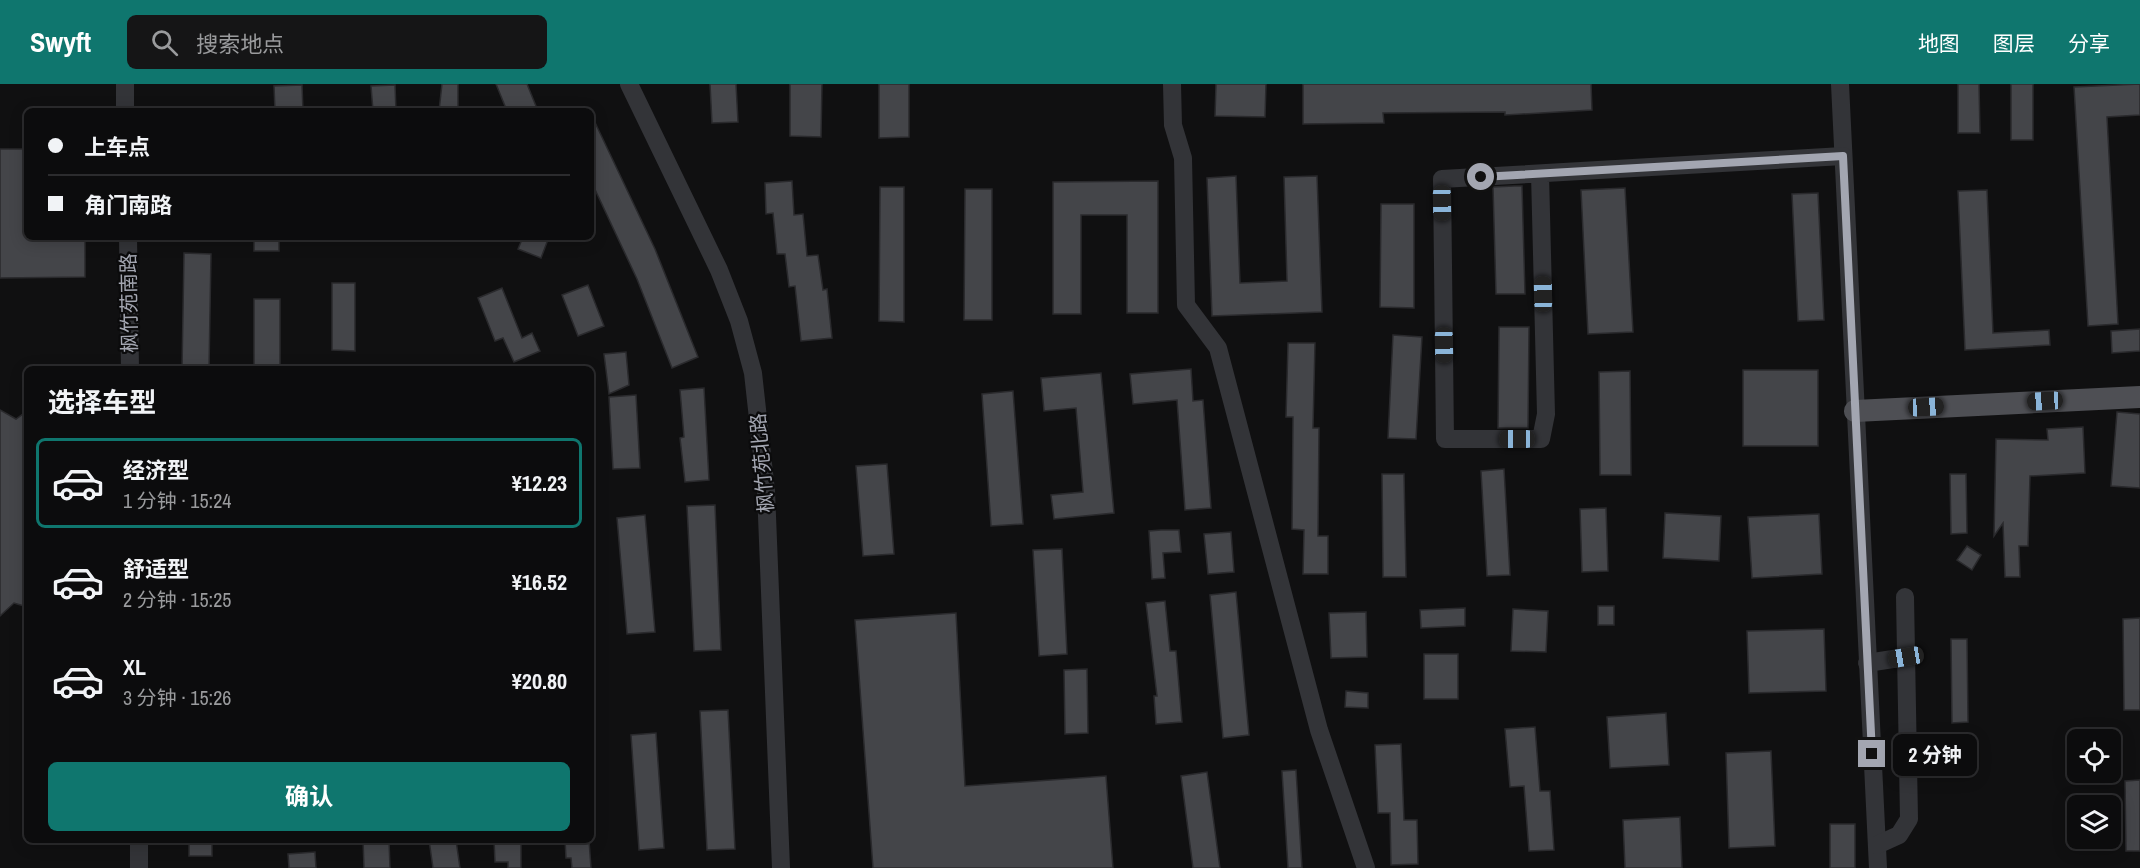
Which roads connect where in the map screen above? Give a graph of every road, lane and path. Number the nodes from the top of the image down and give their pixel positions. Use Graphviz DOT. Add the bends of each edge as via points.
graph roads {
  1 [pos="125,84"];
  2 [pos="629,84"];
  3 [pos="1172,84"];
  4 [pos="1840,84"];
  5 [pos="125,108"];
  6 [pos="1843,156"];
  7 [pos="1540,174"];
  8 [pos="128,240"];
  9 [pos="130,366"];
  10 [pos="2140,397"];
  11 [pos="1855,411"];
  12 [pos="1905,597"];
  13 [pos="1906,657"];
  14 [pos="1867,663"];
  15 [pos="139,843"];
  16 [pos="1876,845"];
  17 [pos="139,868"];
  18 [pos="781,868"];
  19 [pos="1366,868"];
  20 [pos="1878,868"];
  1 -- 5 [label="street"];
  2 -- 18 [label="street, 枫竹苑北路" via="719,270 739,321 753,373 765,491"];
  3 -- 19 [label="street" via="1173,125 1184,158 1186,305 1218,348 1319,730"];
  4 -- 6 [label="street"];
  6 -- 7 [label="street"];
  6 -- 11 [label="street"];
  7 -- 7 [label="street" via="1442,179 1445,439 1541,439 1546,414"];
  8 -- 9 [label="street, 枫竹苑南路"];
  10 -- 11 [label="main road"];
  11 -- 14 [label="street"];
  12 -- 13 [label="street"];
  13 -- 14 [label="street"];
  13 -- 16 [label="street" via="1909,819 1899,835"];
  14 -- 16 [label="street"];
  15 -- 17 [label="street"];
  16 -- 20 [label="street"];
}
